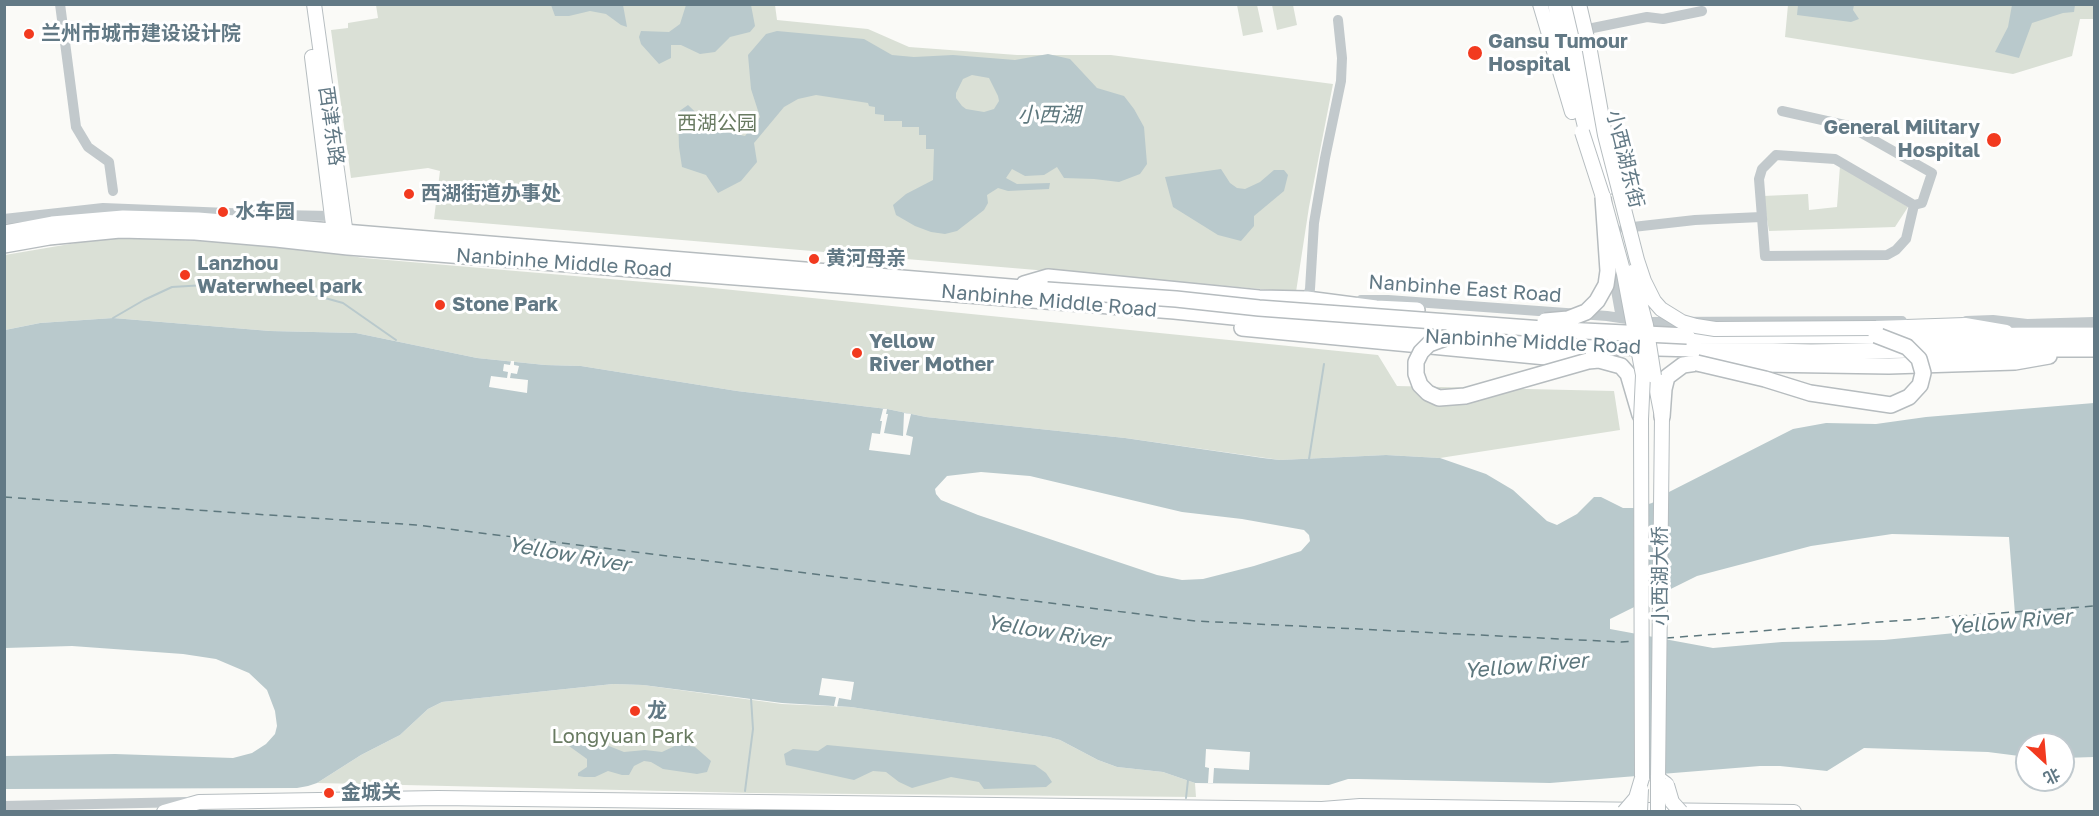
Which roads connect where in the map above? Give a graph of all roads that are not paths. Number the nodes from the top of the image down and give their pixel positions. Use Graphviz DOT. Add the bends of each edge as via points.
graph roads {
  1 [pos="60,4"];
  2 [pos="306,4"];
  3 [pos="314,4"];
  4 [pos="1540,4"];
  5 [pos="1552,4"];
  6 [pos="1567,4"];
  7 [pos="1578,4"];
  8 [pos="1702,11"];
  9 [pos="1338,20"];
  10 [pos="1575,32"];
  11 [pos="1782,111"];
  12 [pos="1605,135"];
  13 [pos="113,191"];
  14 [pos="1606,192"];
  15 [pos="1914,205"];
  16 [pos="1761,217"];
  17 [pos="4,219"];
  18 [pos="1626,229"];
  19 [pos="4,233"];
  20 [pos="339,234"];
  21 [pos="4,245"];
  22 [pos="1016,287"];
  23 [pos="1307,299"];
  24 [pos="1174,311"];
  25 [pos="1621,318"];
  26 [pos="1647,322"];
  27 [pos="2094,322"];
  28 [pos="1579,331"];
  29 [pos="1876,332"];
  30 [pos="2093,345"];
  31 [pos="1588,361"];
  32 [pos="1697,363"];
  33 [pos="1662,417"];
  34 [pos="1641,419"];
  35 [pos="1642,778"];
  36 [pos="1658,778"];
  37 [pos="199,802"];
  38 [pos="4,806"];
  39 [pos="1322,809"];
  40 [pos="1622,811"];
  41 [pos="164,812"];
  42 [pos="1344,812"];
  43 [pos="1640,812"];
  44 [pos="1658,812"];
  45 [pos="1681,812"];
  46 [pos="1794,812"];
  1 -- 13 [label="street" via="76,127 88,147 109,162"];
  2 -- 20 [label="main road, 西津东路"];
  3 -- 20 [label="main road, 西津东路"];
  4 -- 14 [label="main road, bridge" via="1573,114"];
  5 -- 14 [label="main road, bridge"];
  5 -- 25 [label="street, 小西湖东街" via="1594,168"];
  6 -- 10 [label="street, 小西湖东街"];
  6 -- 14 [label="main road"];
  7 -- 12 [label="main road, bridge"];
  8 -- 10 [label="street" via="1663,19 1647,17"];
  9 -- 23 [label="street" via="1341,81 1318,192"];
  10 -- 18 [label="street, 小西湖东街"];
  11 -- 15 [label="street" via="1849,126 1932,173 1922,203"];
  12 -- 14 [label="main road, bridge"];
  12 -- 18 [label="main road, bridge"];
  14 -- 18 [label="main road, bridge"];
  14 -- 23 [label="highway, bridge" via="1606,285 1586,312 1568,319 1542,322"];
  14 -- 33 [label="main road, 小西湖大桥, bridge" via="1646,325"];
  14 -- 34 [label="main road, 小西湖大桥, bridge" via="1643,375"];
  15 -- 16 [label="street" via="1835,159 1776,155 1762,169 1759,179"];
  15 -- 16 [label="street" via="1906,239 1887,255 1765,256"];
  16 -- 18 [label="street"];
  17 -- 20 [label="street" via="103,208 278,215"];
  18 -- 26 [label="street, 小西湖东街"];
  18 -- 29 [label="main road, bridge" via="1654,301 1682,322 1715,329"];
  19 -- 20 [label="highway, Nanbinhe Middle Road" via="123,218 198,220"];
  20 -- 21 [label="highway, Nanbinhe Middle Road" via="120,230"];
  20 -- 22 [label="highway, Nanbinhe Middle Road" via="381,233"];
  20 -- 24 [label="highway, Nanbinhe Middle Road"];
  22 -- 23 [label="highway" via="1048,277 1259,298"];
  22 -- 28 [label="highway, Nanbinhe Middle Road, bridge"];
  23 -- 25 [label="street, Nanbinhe East Road" via="1388,300"];
  24 -- 30 [label="highway, Nanbinhe Middle Road" via="1543,345 1811,352"];
  24 -- 31 [label="highway, bridge" via="1189,322 1283,334"];
  25 -- 26 [label="street, Nanbinhe Middle Road"];
  26 -- 27 [label="street, Nanbinhe Middle Road"];
  28 -- 29 [label="highway, Nanbinhe Middle Road, bridge" via="1687,336"];
  28 -- 31 [label="highway, bridge" via="1462,332 1430,344 1421,352 1416,374 1428,393 1450,398"];
  29 -- 30 [label="highway, Nanbinhe Middle Road" via="2017,335"];
  29 -- 32 [label="highway, bridge" via="1906,347 1919,359 1923,373 1920,385 1909,397 1891,405 1810,393"];
  30 -- 32 [label="highway, bridge" via="2015,362 1889,366"];
  31 -- 34 [label="highway, bridge" via="1621,366 1631,380"];
  32 -- 33 [label="highway" via="1683,365 1667,378"];
  33 -- 36 [label="main road, 小西湖大桥"];
  34 -- 35 [label="main road, 小西湖大桥"];
  35 -- 40 [label="main road, bridge" via="1636,798"];
  35 -- 43 [label="main road, 小西湖大桥, bridge"];
  36 -- 44 [label="main road, 小西湖大桥, bridge"];
  36 -- 45 [label="main road, bridge"];
  37 -- 38 [label="street"];
  37 -- 39 [label="main road" via="438,798"];
  37 -- 41 [label="main road"];
  39 -- 40 [label="main road" via="1360,806"];
  39 -- 42 [label="main road"];
  40 -- 46 [label="main road"];
}
